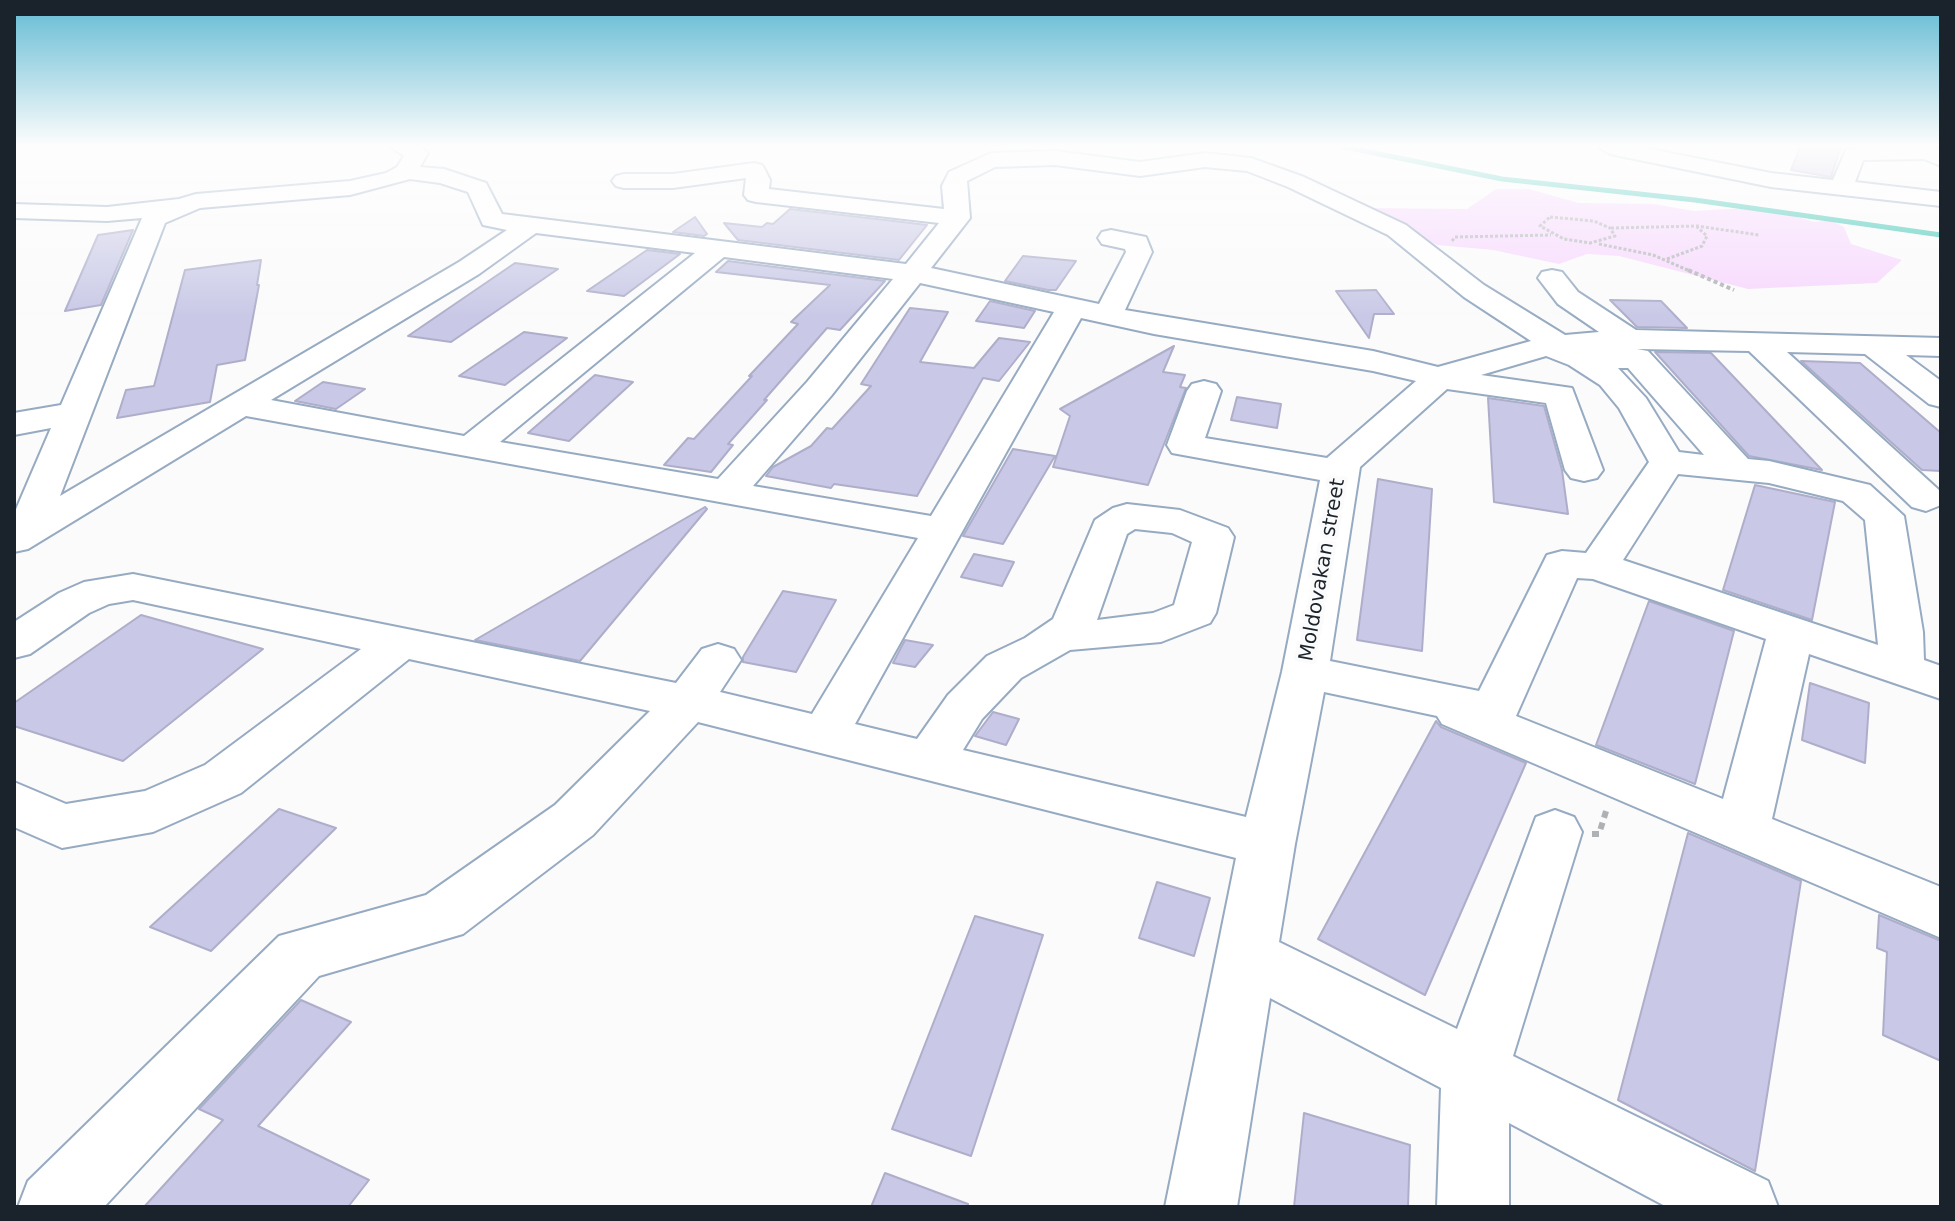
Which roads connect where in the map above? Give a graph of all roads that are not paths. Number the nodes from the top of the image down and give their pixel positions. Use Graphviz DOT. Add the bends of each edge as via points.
graph roads {
  1 [pos="188,204"];
  2 [pos="485,204"];
  3 [pos="834,204"];
  4 [pos="956,204"];
  5 [pos="1342,204"];
  6 [pos="183,206"];
  7 [pos="14,211"];
  8 [pos="957,218"];
  9 [pos="531,225"];
  10 [pos="1111,238"];
  11 [pos="719,248"];
  12 [pos="914,273"];
  13 [pos="1552,278"];
  14 [pos="1090,311"];
  15 [pos="1320,326"];
  16 [pos="1629,339"];
  17 [pos="1757,342"];
  18 [pos="1872,345"];
  19 [pos="1941,347"];
  20 [pos="1562,349"];
  21 [pos="1458,370"];
  22 [pos="1204,391"];
  23 [pos="1941,397"];
  24 [pos="241,405"];
  25 [pos="75,413"];
  26 [pos="14,424"];
  27 [pos="471,448"];
  28 [pos="1667,462"];
  29 [pos="1737,469"];
  30 [pos="1584,470"];
  31 [pos="1341,472"];
  32 [pos="727,492"];
  33 [pos="1856,493"];
  34 [pos="1933,500"];
  35 [pos="942,530"];
  36 [pos="20,536"];
  37 [pos="1598,566"];
  38 [pos="1791,632"];
  39 [pos="1060,635"];
  40 [pos="14,643"];
  41 [pos="399,644"];
  42 [pos="1305,672"];
  43 [pos="1921,676"];
  44 [pos="703,681"];
  45 [pos="1418,696"];
  46 [pos="825,734"];
  47 [pos="930,760"];
  48 [pos="14,803"];
  49 [pos="1742,829"];
  50 [pos="1555,832"];
  51 [pos="1267,844"];
  52 [pos="1941,913"];
  53 [pos="1248,956"];
  54 [pos="1475,1072"];
  55 [pos="54,1207"];
  56 [pos="1201,1207"];
  57 [pos="1473,1207"];
  58 [pos="1742,1207"];
  1 -- 6 [label="street"];
  2 -- 9 [label="street" via="492,220"];
  3 -- 8 [label="street"];
  4 -- 8 [label="street"];
  5 -- 20 [label="street" via="1397,230 1474,291"];
  6 -- 7 [label="street" via="107,214"];
  6 -- 25 [label="street" via="154,218"];
  8 -- 12 [label="street"];
  9 -- 11 [label="street"];
  9 -- 24 [label="street"];
  10 -- 14 [label="street" via="1137,243 1139,252"];
  11 -- 12 [label="street"];
  11 -- 27 [label="street"];
  12 -- 14 [label="street"];
  12 -- 32 [label="street"];
  13 -- 16 [label="street" via="1568,298"];
  14 -- 21 [label="street"];
  14 -- 35 [label="street"];
  15 -- 21 [label="street" via="1452,352"];
  16 -- 17 [label="street, Moldovakan street"];
  16 -- 20 [label="street, Moldovakan street"];
  17 -- 18 [label="street, Moldovakan street"];
  17 -- 34 [label="street"];
  18 -- 19 [label="street, Moldovakan street"];
  18 -- 23 [label="street"];
  20 -- 21 [label="street, Moldovakan street"];
  20 -- 28 [label="street" via="1612,378"];
  20 -- 29 [label="street" via="1637,358"];
  21 -- 30 [label="street" via="1464,383 1560,395"];
  21 -- 31 [label="street, Moldovakan street" via="1342,464"];
  22 -- 31 [label="street" via="1185,445"];
  24 -- 27 [label="street"];
  24 -- 36 [label="street"];
  25 -- 26 [label="street"];
  25 -- 36 [label="street"];
  27 -- 32 [label="street"];
  28 -- 29 [label="street"];
  28 -- 37 [label="street"];
  29 -- 33 [label="street"];
  31 -- 42 [label="street, Moldovakan street"];
  32 -- 35 [label="street"];
  33 -- 34 [label="street"];
  33 -- 43 [label="street" via="1884,516 1900,632"];
  35 -- 46 [label="street"];
  37 -- 38 [label="street"];
  37 -- 45 [label="street" via="1562,564 1494,711"];
  38 -- 43 [label="street"];
  38 -- 49 [label="street"];
  39 -- 47 [label="street" via="1004,667 965,707"];
  40 -- 41 [label="street" via="74,603 99,592 133,587"];
  41 -- 44 [label="street"];
  41 -- 48 [label="street" via="223,779 153,811 62,826"];
  42 -- 45 [label="street"];
  42 -- 51 [label="street, Moldovakan street"];
  44 -- 46 [label="street"];
  44 -- 55 [label="street" via="574,820 442,916 300,955"];
  45 -- 49 [label="street"];
  46 -- 47 [label="street"];
  47 -- 51 [label="street"];
  49 -- 52 [label="street"];
  50 -- 54 [label="street"];
  51 -- 53 [label="street, Moldovakan street"];
  53 -- 54 [label="street"];
  53 -- 56 [label="street, Moldovakan street"];
  54 -- 57 [label="street"];
  54 -- 58 [label="street"];
}
